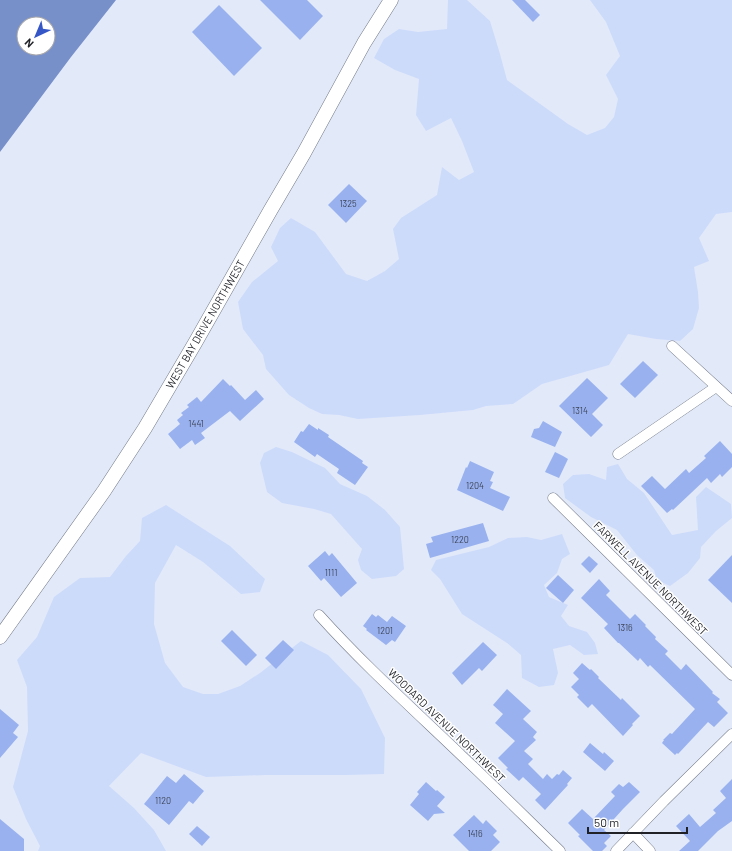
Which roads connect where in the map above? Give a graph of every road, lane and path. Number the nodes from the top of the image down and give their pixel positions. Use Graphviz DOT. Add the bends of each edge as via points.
graph roads {
  1 [pos="391,0"];
  2 [pos="672,346"];
  3 [pos="716,387"];
  4 [pos="732,401"];
  5 [pos="618,454"];
  6 [pos="552,498"];
  7 [pos="319,615"];
  8 [pos="0,636"];
  9 [pos="732,675"];
  10 [pos="732,734"];
  11 [pos="633,833"];
  12 [pos="560,851"];
  13 [pos="616,851"];
  14 [pos="650,851"];
  1 -- 8 [label="street, WEST BAY DRIVE NORTHWEST" via="145,428 104,491"];
  2 -- 3 [label="street"];
  3 -- 4 [label="street"];
  3 -- 5 [label="street"];
  6 -- 9 [label="street, FARWELL AVENUE NORTHWEST"];
  7 -- 12 [label="street, WOODARD AVENUE NORTHWEST" via="387,686"];
  10 -- 11 [label="street"];
  11 -- 13 [label="street"];
  11 -- 14 [label="street"];
}
